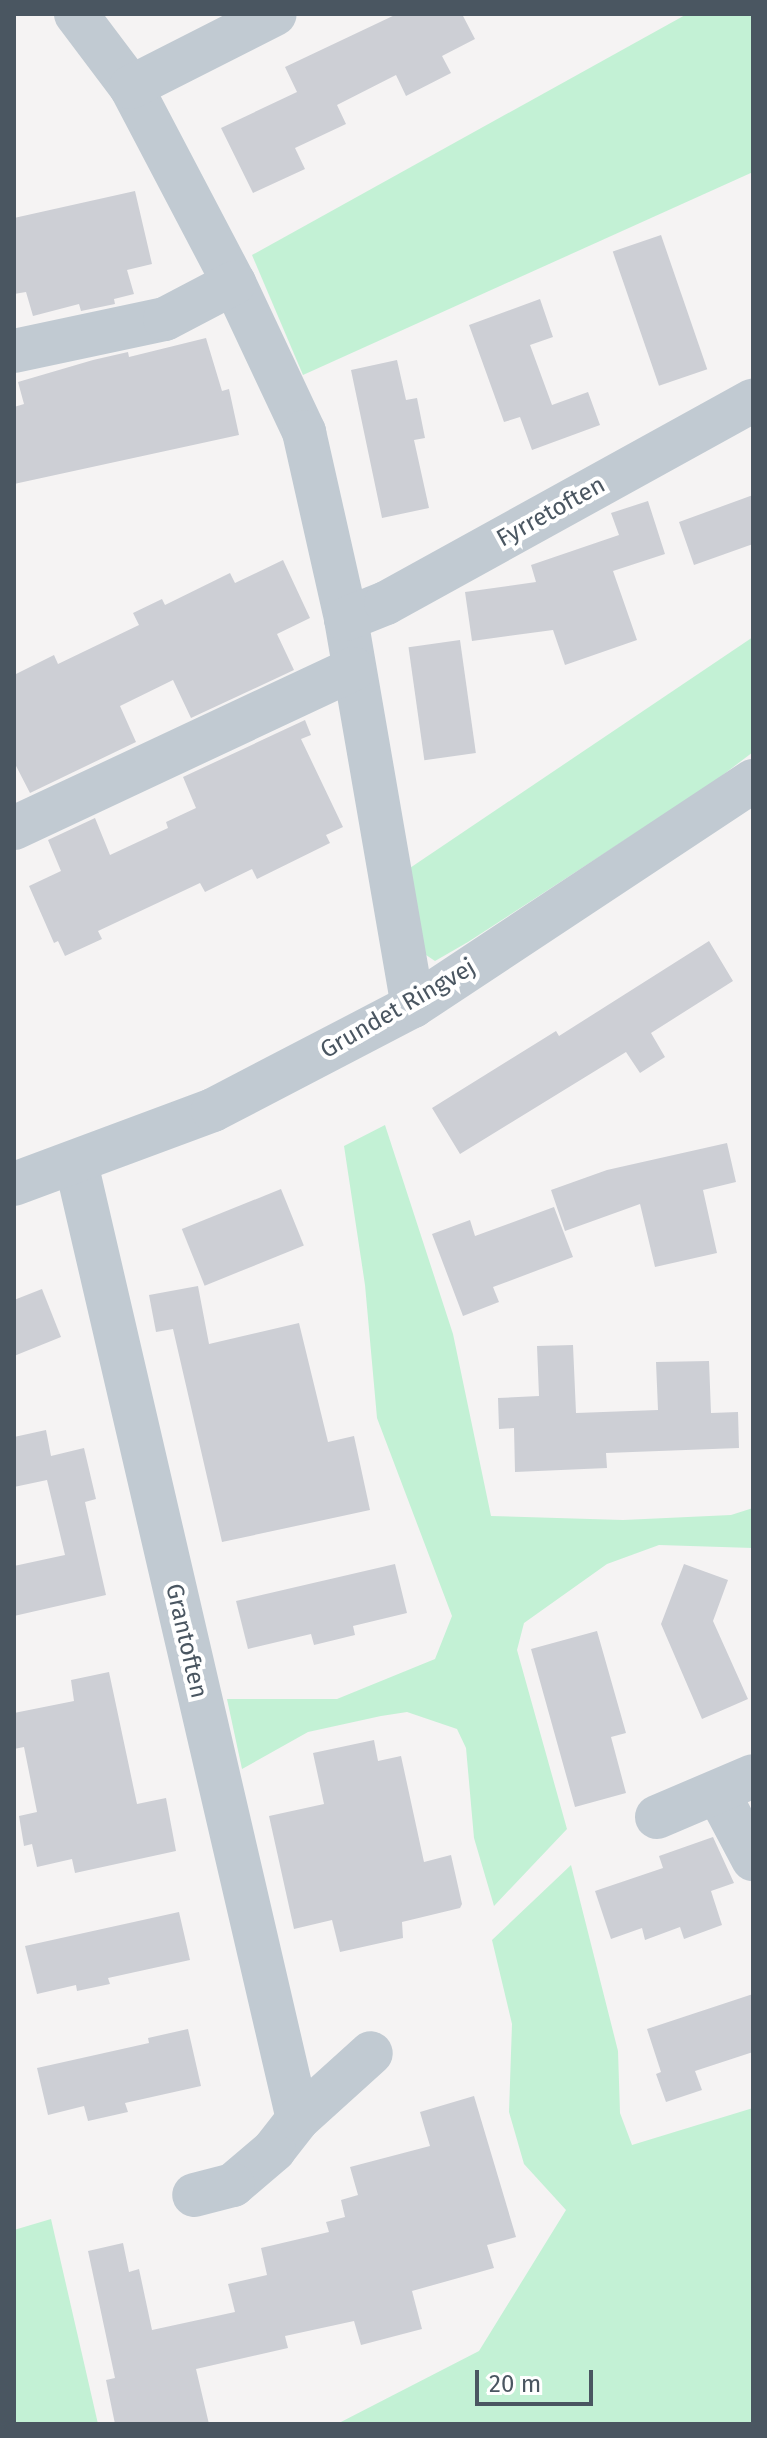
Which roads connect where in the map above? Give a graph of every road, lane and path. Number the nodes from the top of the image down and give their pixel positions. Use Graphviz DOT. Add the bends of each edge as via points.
graph roads {
  1 [pos="76,14"];
  2 [pos="275,14"];
  3 [pos="131,87"];
  4 [pos="234,283"];
  5 [pos="14,351"];
  6 [pos="753,400"];
  7 [pos="346,619"];
  8 [pos="354,669"];
  9 [pos="753,781"];
  10 [pos="14,828"];
  11 [pos="413,1006"];
  12 [pos="76,1163"];
  13 [pos="14,1184"];
  14 [pos="736,1784"];
  15 [pos="657,1817"];
  16 [pos="753,1859"];
  17 [pos="371,2053"];
  18 [pos="298,2119"];
  19 [pos="194,2195"];
  1 -- 3 [label="street"];
  2 -- 3 [label="street"];
  3 -- 4 [label="street"];
  4 -- 5 [label="street" via="165,319"];
  4 -- 7 [label="street" via="304,432"];
  6 -- 7 [label="street, Fyrretoften" via="386,603"];
  7 -- 8 [label="street"];
  8 -- 10 [label="street"];
  8 -- 11 [label="street"];
  9 -- 11 [label="street, Grundet Ringvej"];
  11 -- 12 [label="street, Grundet Ringvej" via="213,1110"];
  12 -- 13 [label="street, Grundet Ringvej"];
  12 -- 18 [label="street, Grantoften"];
  14 -- 15 [label="street"];
  14 -- 16 [label="street"];
  17 -- 18 [label="street"];
  18 -- 19 [label="street" via="274,2150 233,2185"];
}
